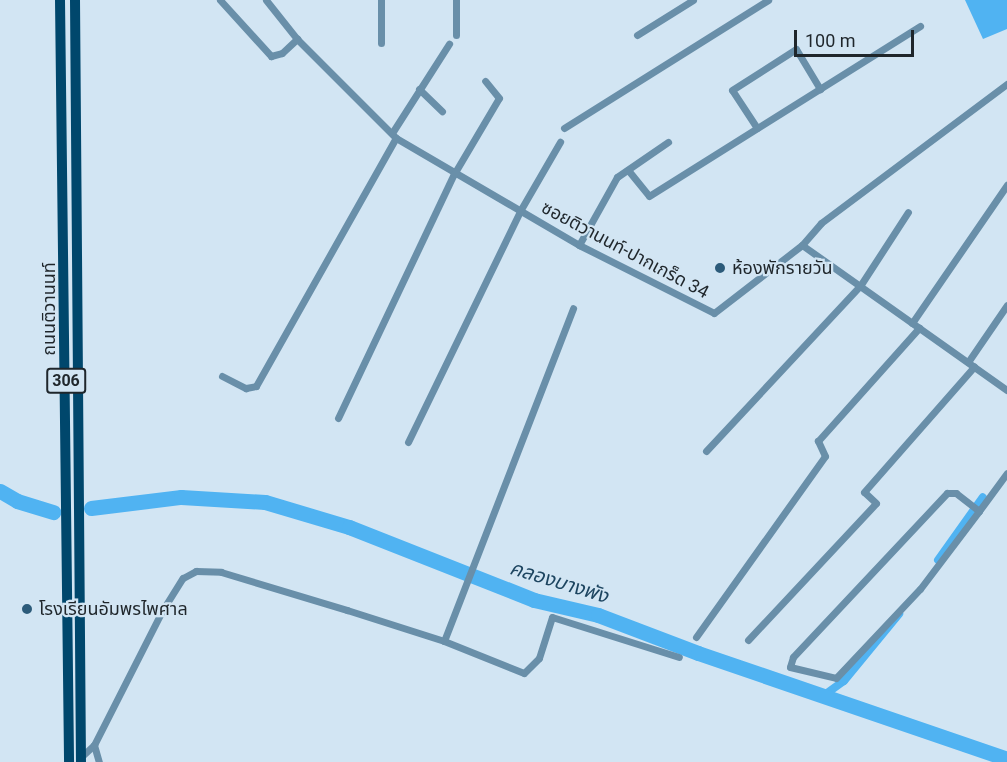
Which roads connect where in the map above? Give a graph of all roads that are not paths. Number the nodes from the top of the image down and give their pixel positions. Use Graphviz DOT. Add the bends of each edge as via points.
graph roads {
  1 [pos="60,0"];
  2 [pos="75,0"];
  3 [pos="220,0"];
  4 [pos="266,0"];
  5 [pos="381,0"];
  6 [pos="456,0"];
  7 [pos="693,0"];
  8 [pos="768,0"];
  9 [pos="920,26"];
  10 [pos="456,35"];
  11 [pos="637,35"];
  12 [pos="297,39"];
  13 [pos="381,43"];
  14 [pos="449,44"];
  15 [pos="485,81"];
  16 [pos="1007,84"];
  17 [pos="419,89"];
  18 [pos="820,89"];
  19 [pos="63,93"];
  20 [pos="75,94"];
  21 [pos="442,111"];
  22 [pos="564,128"];
  23 [pos="757,128"];
  24 [pos="394,135"];
  25 [pos="560,142"];
  26 [pos="668,142"];
  27 [pos="628,170"];
  28 [pos="454,174"];
  29 [pos="1007,185"];
  30 [pos="520,211"];
  31 [pos="908,212"];
  32 [pos="579,245"];
  33 [pos="802,245"];
  34 [pos="860,286"];
  35 [pos="1007,305"];
  36 [pos="573,309"];
  37 [pos="912,323"];
  38 [pos="919,328"];
  39 [pos="971,364"];
  40 [pos="222,376"];
  41 [pos="1007,390"];
  42 [pos="338,418"];
  43 [pos="408,442"];
  44 [pos="706,451"];
  45 [pos="1007,473"];
  46 [pos="979,511"];
  47 [pos="696,638"];
  48 [pos="748,639"];
  49 [pos="444,641"];
  50 [pos="679,657"];
  51 [pos="94,745"];
  52 [pos="81,760"];
  53 [pos="69,762"];
  54 [pos="99,762"];
  1 -- 19 [label="main road, ถนนติวานนท์ / 306"];
  2 -- 20 [label="main road, ถนนติวานนท์ / 306"];
  3 -- 12 [label="street" via="271,56 282,53"];
  4 -- 12 [label="street, ซอยติวานนท์-ปากเกร็ด 34"];
  5 -- 13 [label="street"];
  6 -- 10 [label="street"];
  7 -- 11 [label="street"];
  8 -- 22 [label="street"];
  9 -- 18 [label="street"];
  12 -- 24 [label="street, ซอยติวานนท์-ปากเกร็ด 34"];
  14 -- 17 [label="street"];
  15 -- 28 [label="street" via="499,98"];
  16 -- 33 [label="street, ซอยติวานนท์-ปากเกร็ด 34" via="820,222"];
  17 -- 21 [label="street"];
  17 -- 24 [label="street"];
  18 -- 23 [label="street"];
  18 -- 23 [label="street" via="796,49 732,90"];
  19 -- 20 [label="main road"];
  19 -- 53 [label="main road, ถนนติวานนท์ / 306"];
  20 -- 52 [label="main road, ถนนติวานนท์ / 306"];
  23 -- 27 [label="street" via="648,196"];
  24 -- 28 [label="street, ซอยติวานนท์-ปากเกร็ด 34"];
  24 -- 40 [label="street" via="256,386 246,388"];
  25 -- 30 [label="street"];
  26 -- 27 [label="street"];
  27 -- 32 [label="street" via="617,177"];
  28 -- 30 [label="street, ซอยติวานนท์-ปากเกร็ด 34"];
  28 -- 42 [label="street"];
  29 -- 37 [label="street"];
  30 -- 32 [label="street, ซอยติวานนท์-ปากเกร็ด 34"];
  30 -- 43 [label="street"];
  31 -- 34 [label="street"];
  32 -- 33 [label="street, ซอยติวานนท์-ปากเกร็ด 34" via="714,313"];
  33 -- 34 [label="street"];
  34 -- 37 [label="street"];
  34 -- 44 [label="street"];
  35 -- 39 [label="street"];
  36 -- 49 [label="street"];
  37 -- 38 [label="street"];
  38 -- 39 [label="street"];
  38 -- 47 [label="street" via="818,441 825,456"];
  39 -- 41 [label="street"];
  39 -- 48 [label="street" via="864,492 876,503"];
  45 -- 46 [label="street"];
  46 -- 46 [label="street" via="920,589 836,678 790,667 793,657 947,494 956,493"];
  49 -- 50 [label="street" via="524,673 539,658 552,617"];
  49 -- 51 [label="street" via="221,572 196,571 183,578 162,611"];
  51 -- 52 [label="street"];
  51 -- 54 [label="street"];
}
